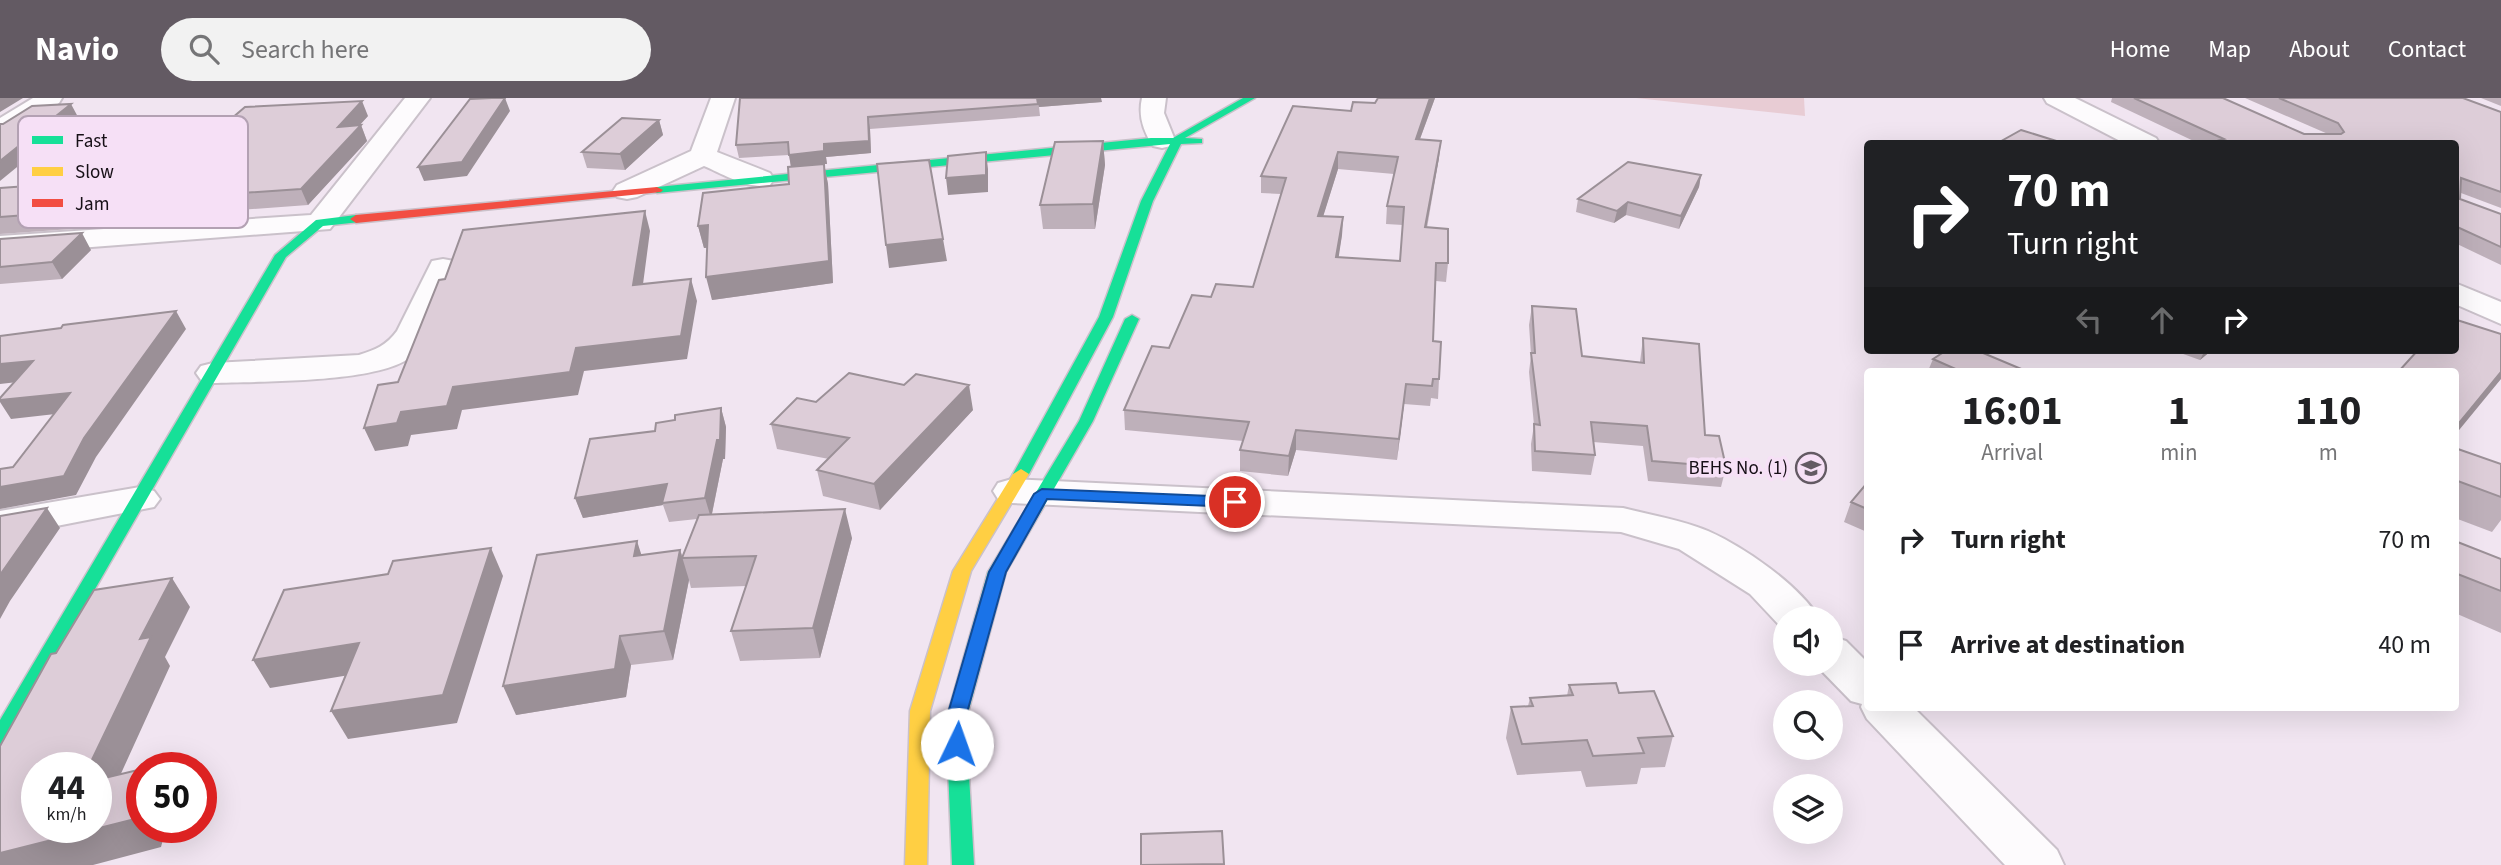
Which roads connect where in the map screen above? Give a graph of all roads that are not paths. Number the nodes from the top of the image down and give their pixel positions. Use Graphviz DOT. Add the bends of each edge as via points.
graph roads {
  1 [pos="50,98"];
  2 [pos="418,98"];
  3 [pos="723,98"];
  4 [pos="1154,98"];
  5 [pos="1251,98"];
  6 [pos="2056,98"];
  7 [pos="1270,102"];
  8 [pos="21,116"];
  9 [pos="18,118"];
  10 [pos="0,129"];
  11 [pos="1169,140"];
  12 [pos="2139,140"];
  13 [pos="703,156"];
  14 [pos="760,179"];
  15 [pos="628,191"];
  16 [pos="320,223"];
  17 [pos="0,246"];
  18 [pos="443,268"];
  19 [pos="2459,294"];
  20 [pos="1135,309"];
  21 [pos="2501,314"];
  22 [pos="213,373"];
  23 [pos="1027,493"];
  24 [pos="141,499"];
  25 [pos="0,524"];
  26 [pos="1786,606"];
  27 [pos="1843,665"];
  28 [pos="1864,687"];
  29 [pos="1888,711"];
  30 [pos="0,737"];
  31 [pos="916,865"];
  32 [pos="963,865"];
  33 [pos="2039,865"];
  1 -- 8 [label="street"];
  2 -- 16 [label="street"];
  3 -- 13 [label="street"];
  4 -- 11 [label="street" via="1151,113"];
  5 -- 11 [label="main road"];
  6 -- 12 [label="street"];
  7 -- 11 [label="main road" via="1195,148"];
  9 -- 10 [label="street"];
  11 -- 14 [label="main road"];
  11 -- 23 [label="main road" via="1106,317"];
  13 -- 14 [label="street"];
  13 -- 15 [label="street"];
  14 -- 15 [label="main road"];
  15 -- 16 [label="main road"];
  16 -- 17 [label="street"];
  16 -- 22 [label="main road" via="281,255"];
  18 -- 22 [label="street" via="400,349 380,360"];
  19 -- 21 [label="street"];
  20 -- 23 [label="main road" via="1086,421"];
  22 -- 24 [label="main road"];
  23 -- 26 [label="street" via="1623,520 1693,540 1765,584"];
  23 -- 31 [label="main road" via="962,571 920,711"];
  23 -- 32 [label="main road" via="997,572 956,720"];
  24 -- 25 [label="street"];
  24 -- 30 [label="main road"];
  27 -- 28 [label="street"];
  29 -- 33 [label="street"];
}
